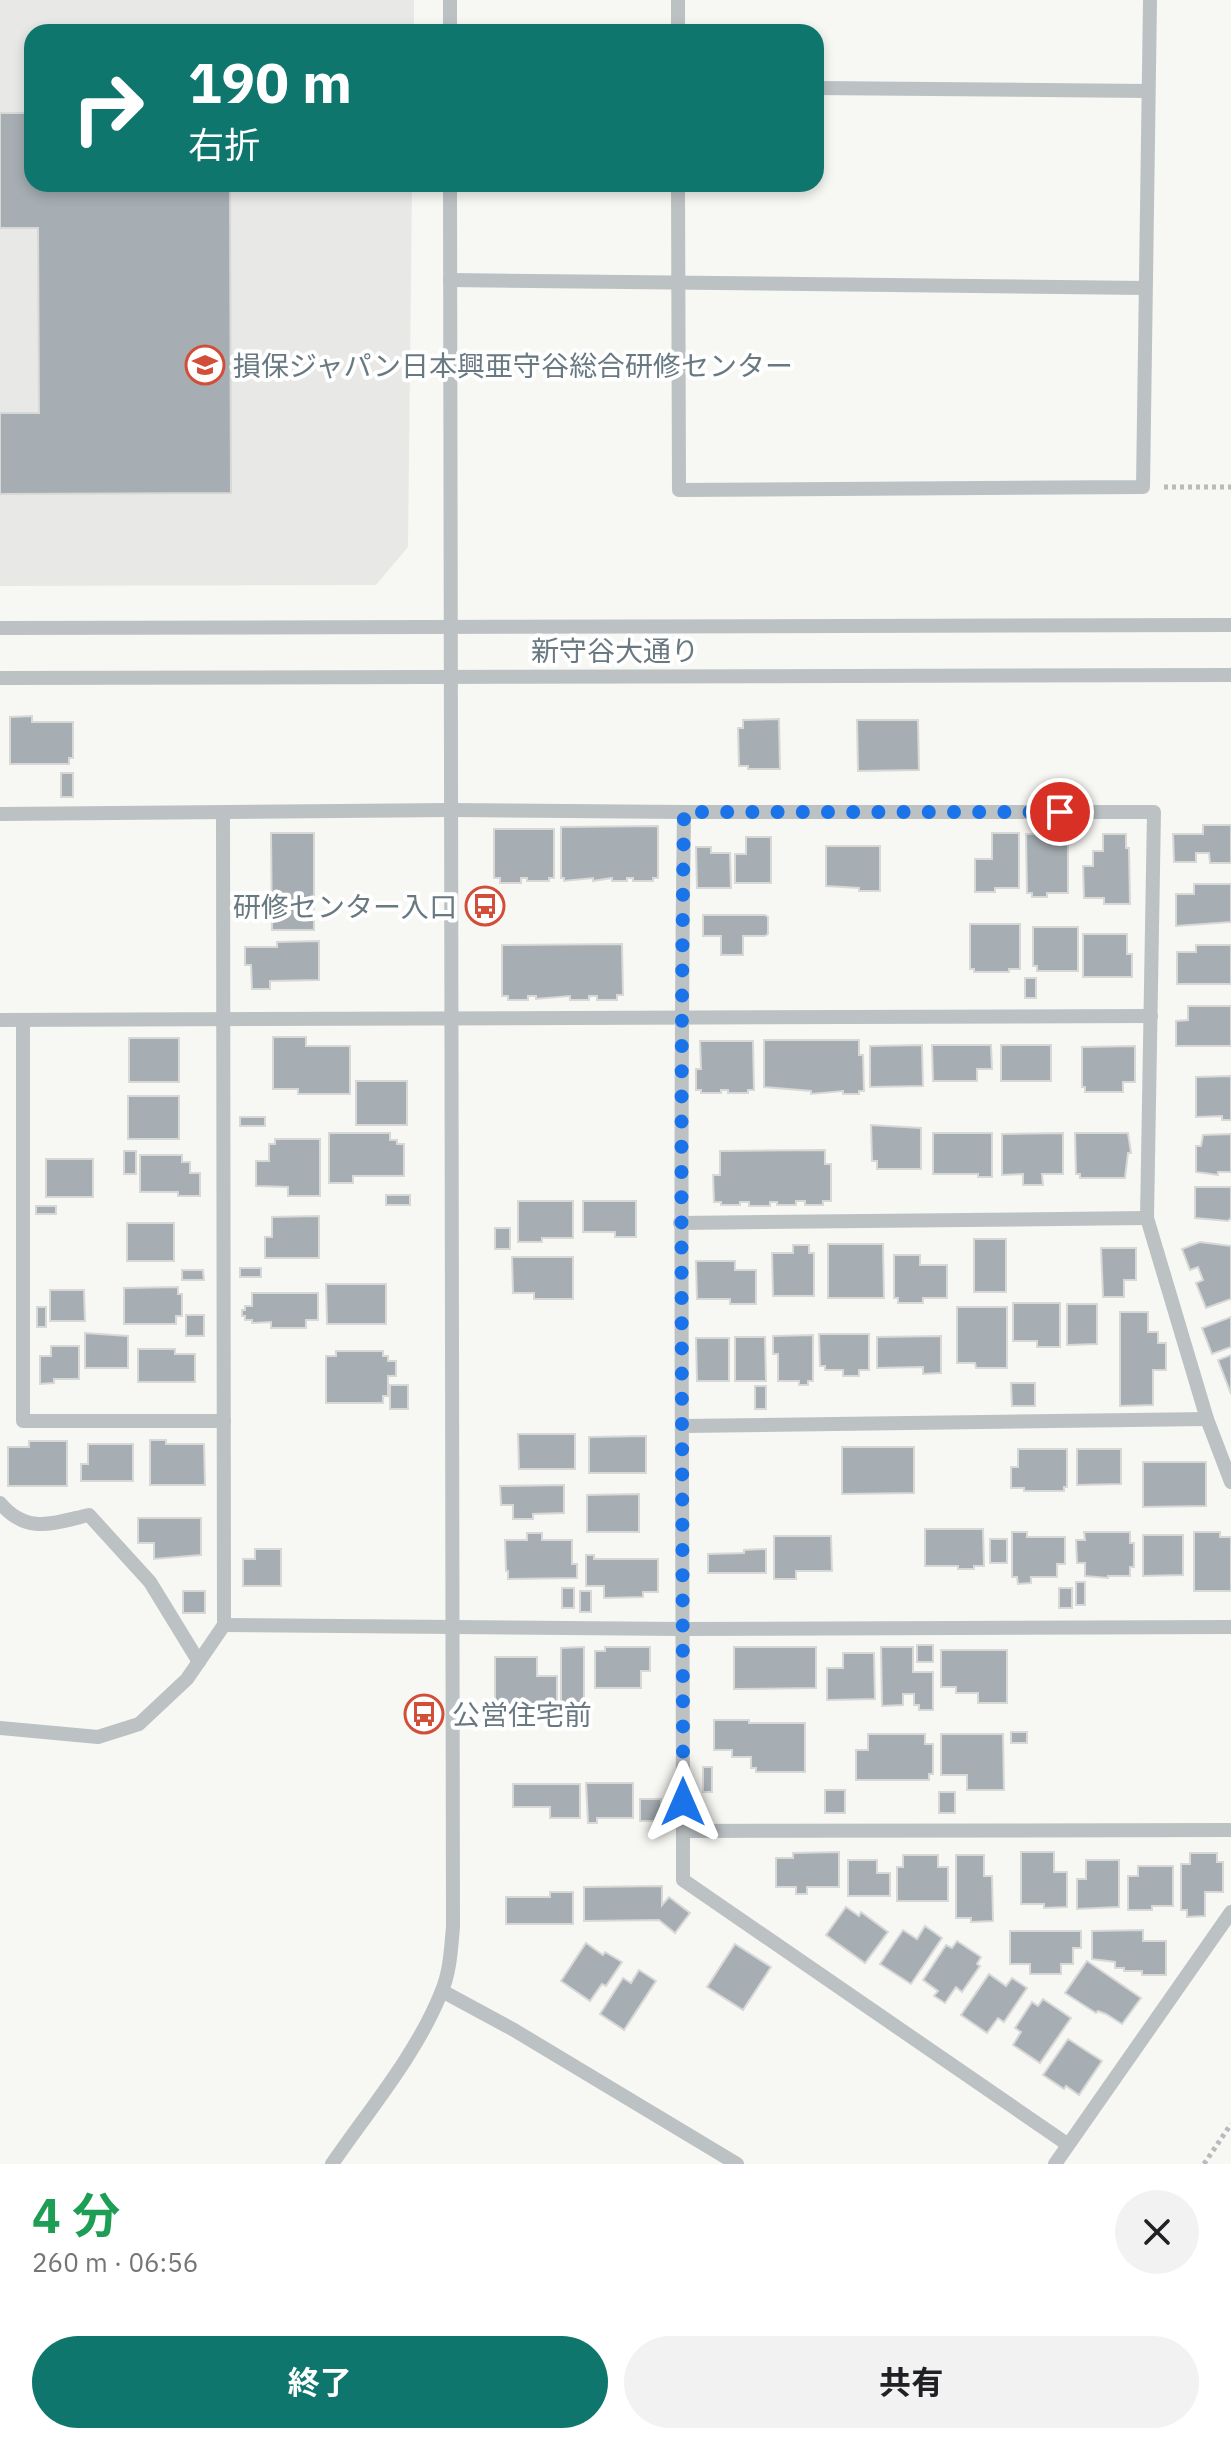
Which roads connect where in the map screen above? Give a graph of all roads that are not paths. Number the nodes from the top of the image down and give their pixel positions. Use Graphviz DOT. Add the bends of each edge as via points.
graph roads {
  1 [pos="450,0"];
  2 [pos="678,0"];
  3 [pos="1150,0"];
  4 [pos="450,24"];
  5 [pos="678,24"];
  6 [pos="824,88"];
  7 [pos="1148,91"];
  8 [pos="450,192"];
  9 [pos="678,192"];
  10 [pos="450,280"];
  11 [pos="678,284"];
  12 [pos="1145,288"];
  13 [pos="1231,625"];
  14 [pos="0,628"];
  15 [pos="451,628"];
  16 [pos="1231,675"];
  17 [pos="451,677"];
  18 [pos="0,678"];
  19 [pos="450,810"];
  20 [pos="684,812"];
  21 [pos="223,813"];
  22 [pos="0,814"];
  23 [pos="681,1016"];
  24 [pos="1151,1016"];
  25 [pos="450,1018"];
  26 [pos="225,1019"];
  27 [pos="0,1020"];
  28 [pos="23,1020"];
  29 [pos="1147,1218"];
  30 [pos="680,1223"];
  31 [pos="1207,1419"];
  32 [pos="224,1421"];
  33 [pos="683,1426"];
  34 [pos="1231,1482"];
  35 [pos="0,1503"];
  36 [pos="224,1625"];
  37 [pos="451,1627"];
  38 [pos="1231,1627"];
  39 [pos="682,1629"];
  40 [pos="199,1662"];
  41 [pos="0,1728"];
  42 [pos="1231,1830"];
  43 [pos="683,1831"];
  44 [pos="1231,1912"];
  45 [pos="442,1991"];
  46 [pos="1067,2144"];
  47 [pos="332,2164"];
  48 [pos="737,2164"];
  49 [pos="1055,2164"];
  1 -- 4 [label="street"];
  2 -- 5 [label="street"];
  3 -- 7 [label="street"];
  6 -- 7 [label="street"];
  7 -- 12 [label="street"];
  8 -- 10 [label="street"];
  9 -- 11 [label="street"];
  10 -- 11 [label="street"];
  10 -- 15 [label="street"];
  11 -- 12 [label="street"];
  11 -- 12 [label="street" via="679,490 1143,487"];
  13 -- 15 [label="street, 新守谷大通り"];
  14 -- 15 [label="street, 新守谷大通り"];
  15 -- 17 [label="street"];
  16 -- 17 [label="street, 新守谷大通り"];
  17 -- 18 [label="street, 新守谷大通り"];
  17 -- 19 [label="street"];
  19 -- 20 [label="street"];
  19 -- 21 [label="street"];
  19 -- 25 [label="street"];
  20 -- 23 [label="street"];
  20 -- 24 [label="street" via="1154,812"];
  21 -- 22 [label="street"];
  21 -- 26 [label="street"];
  23 -- 24 [label="street"];
  23 -- 25 [label="street"];
  23 -- 30 [label="street"];
  24 -- 29 [label="street"];
  25 -- 26 [label="street"];
  25 -- 37 [label="street"];
  26 -- 28 [label="street"];
  26 -- 32 [label="street"];
  27 -- 28 [label="street"];
  28 -- 32 [label="street" via="23,1421"];
  29 -- 30 [label="street"];
  29 -- 31 [label="street"];
  30 -- 33 [label="street"];
  31 -- 33 [label="street"];
  31 -- 34 [label="street"];
  32 -- 36 [label="street"];
  33 -- 39 [label="street"];
  35 -- 40 [label="street" via="23,1522 45,1525 89,1515 150,1582"];
  36 -- 37 [label="street"];
  36 -- 40 [label="street"];
  37 -- 39 [label="street"];
  37 -- 45 [label="street" via="453,1927"];
  38 -- 39 [label="street"];
  39 -- 43 [label="street"];
  40 -- 41 [label="street" via="139,1724 98,1737"];
  42 -- 43 [label="street"];
  43 -- 46 [label="street" via="683,1880"];
  44 -- 46 [label="street"];
  45 -- 47 [label="street" via="427,2023"];
  45 -- 48 [label="street"];
  46 -- 49 [label="street"];
}
